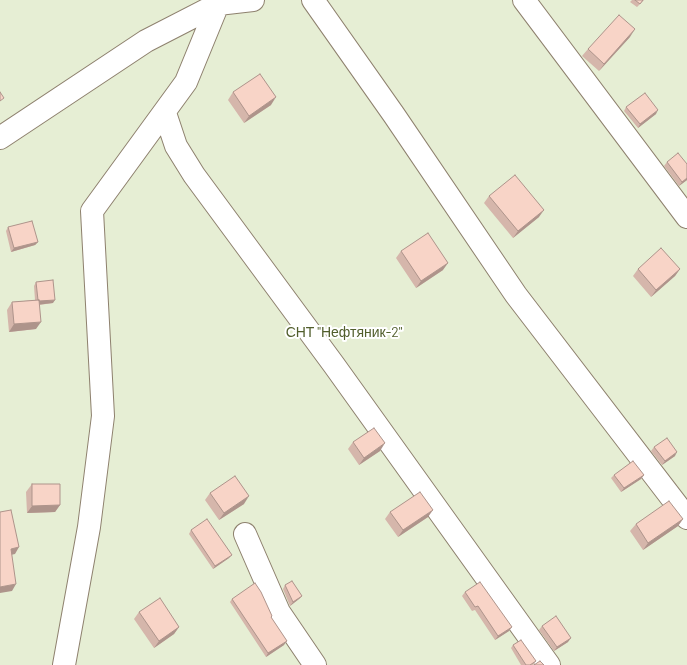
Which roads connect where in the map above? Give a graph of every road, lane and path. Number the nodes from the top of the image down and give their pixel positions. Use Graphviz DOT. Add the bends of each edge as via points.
graph roads {
  1 [pos="253,0"];
  2 [pos="313,0"];
  3 [pos="524,0"];
  4 [pos="218,2"];
  5 [pos="165,113"];
  6 [pos="0,138"];
  7 [pos="687,217"];
  8 [pos="687,518"];
  9 [pos="245,534"];
  10 [pos="64,665"];
  11 [pos="315,665"];
  12 [pos="550,665"];
  1 -- 4 [label="lane"];
  2 -- 8 [label="lane" via="516,295"];
  3 -- 7 [label="lane"];
  4 -- 5 [label="lane" via="186,82"];
  4 -- 6 [label="lane" via="146,41"];
  5 -- 10 [label="lane" via="92,211 103,416 89,526"];
  5 -- 12 [label="lane" via="176,146 194,175"];
  9 -- 11 [label="lane" via="279,612"];
}
